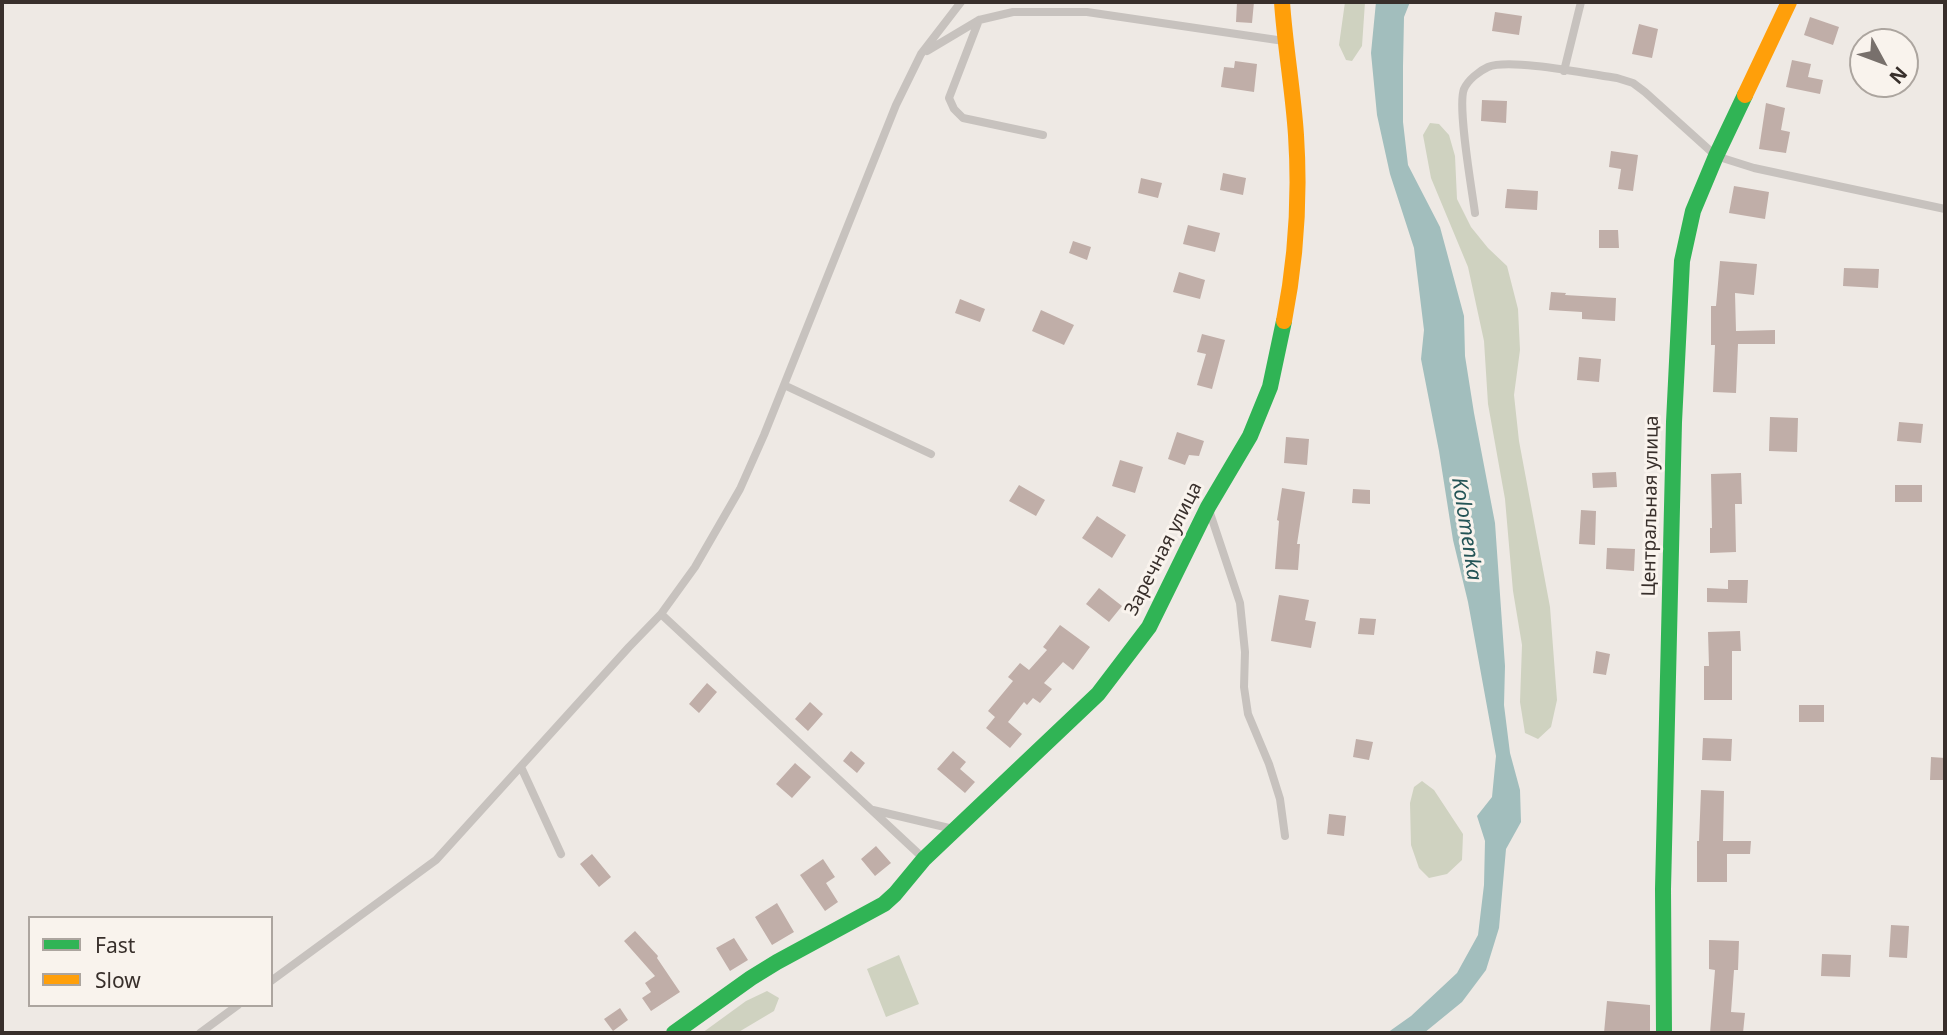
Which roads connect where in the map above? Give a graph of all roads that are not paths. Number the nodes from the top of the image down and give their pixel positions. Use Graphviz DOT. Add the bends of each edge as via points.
graph roads {
  1 [pos="961,2"];
  2 [pos="1282,2"];
  3 [pos="1581,2"];
  4 [pos="1789,2"];
  5 [pos="979,20"];
  6 [pos="1284,41"];
  7 [pos="921,54"];
  8 [pos="1564,71"];
  9 [pos="1042,135"];
  10 [pos="1716,156"];
  11 [pos="1945,209"];
  12 [pos="1475,213"];
  13 [pos="784,385"];
  14 [pos="931,454"];
  15 [pos="1208,507"];
  16 [pos="661,614"];
  17 [pos="521,767"];
  18 [pos="871,809"];
  19 [pos="957,830"];
  20 [pos="1285,836"];
  21 [pos="561,855"];
  22 [pos="925,859"];
  23 [pos="273,980"];
  24 [pos="235,1007"];
  25 [pos="200,1033"];
  26 [pos="674,1033"];
  27 [pos="1664,1033"];
  1 -- 7 [label="lane"];
  2 -- 6 [label="street, Заречная улица"];
  3 -- 8 [label="lane"];
  4 -- 10 [label="street, Центральная улица"];
  5 -- 6 [label="lane" via="1013,12 1087,12"];
  5 -- 7 [label="lane"];
  5 -- 9 [label="lane" via="949,98 954,109 963,118"];
  6 -- 15 [label="street, Заречная улица" via="1298,183 1291,286 1270,387 1250,436"];
  7 -- 13 [label="lane" via="896,105"];
  8 -- 10 [label="lane" via="1633,83"];
  8 -- 12 [label="lane" via="1511,63 1489,66 1464,89 1462,108"];
  10 -- 11 [label="lane"];
  10 -- 27 [label="street, Центральная улица" via="1693,211 1682,261 1674,422"];
  13 -- 14 [label="lane"];
  13 -- 16 [label="lane" via="740,489 695,567"];
  15 -- 19 [label="street, Заречная улица" via="1149,627 1098,694"];
  15 -- 20 [label="lane" via="1240,603 1248,714 1280,799"];
  16 -- 17 [label="lane"];
  16 -- 18 [label="lane"];
  17 -- 21 [label="lane"];
  17 -- 23 [label="lane" via="436,860"];
  18 -- 19 [label="lane"];
  18 -- 22 [label="lane"];
  19 -- 22 [label="street, Заречная улица"];
  22 -- 26 [label="street, Заречная улица" via="884,904 762,970"];
  24 -- 25 [label="lane"];
}
